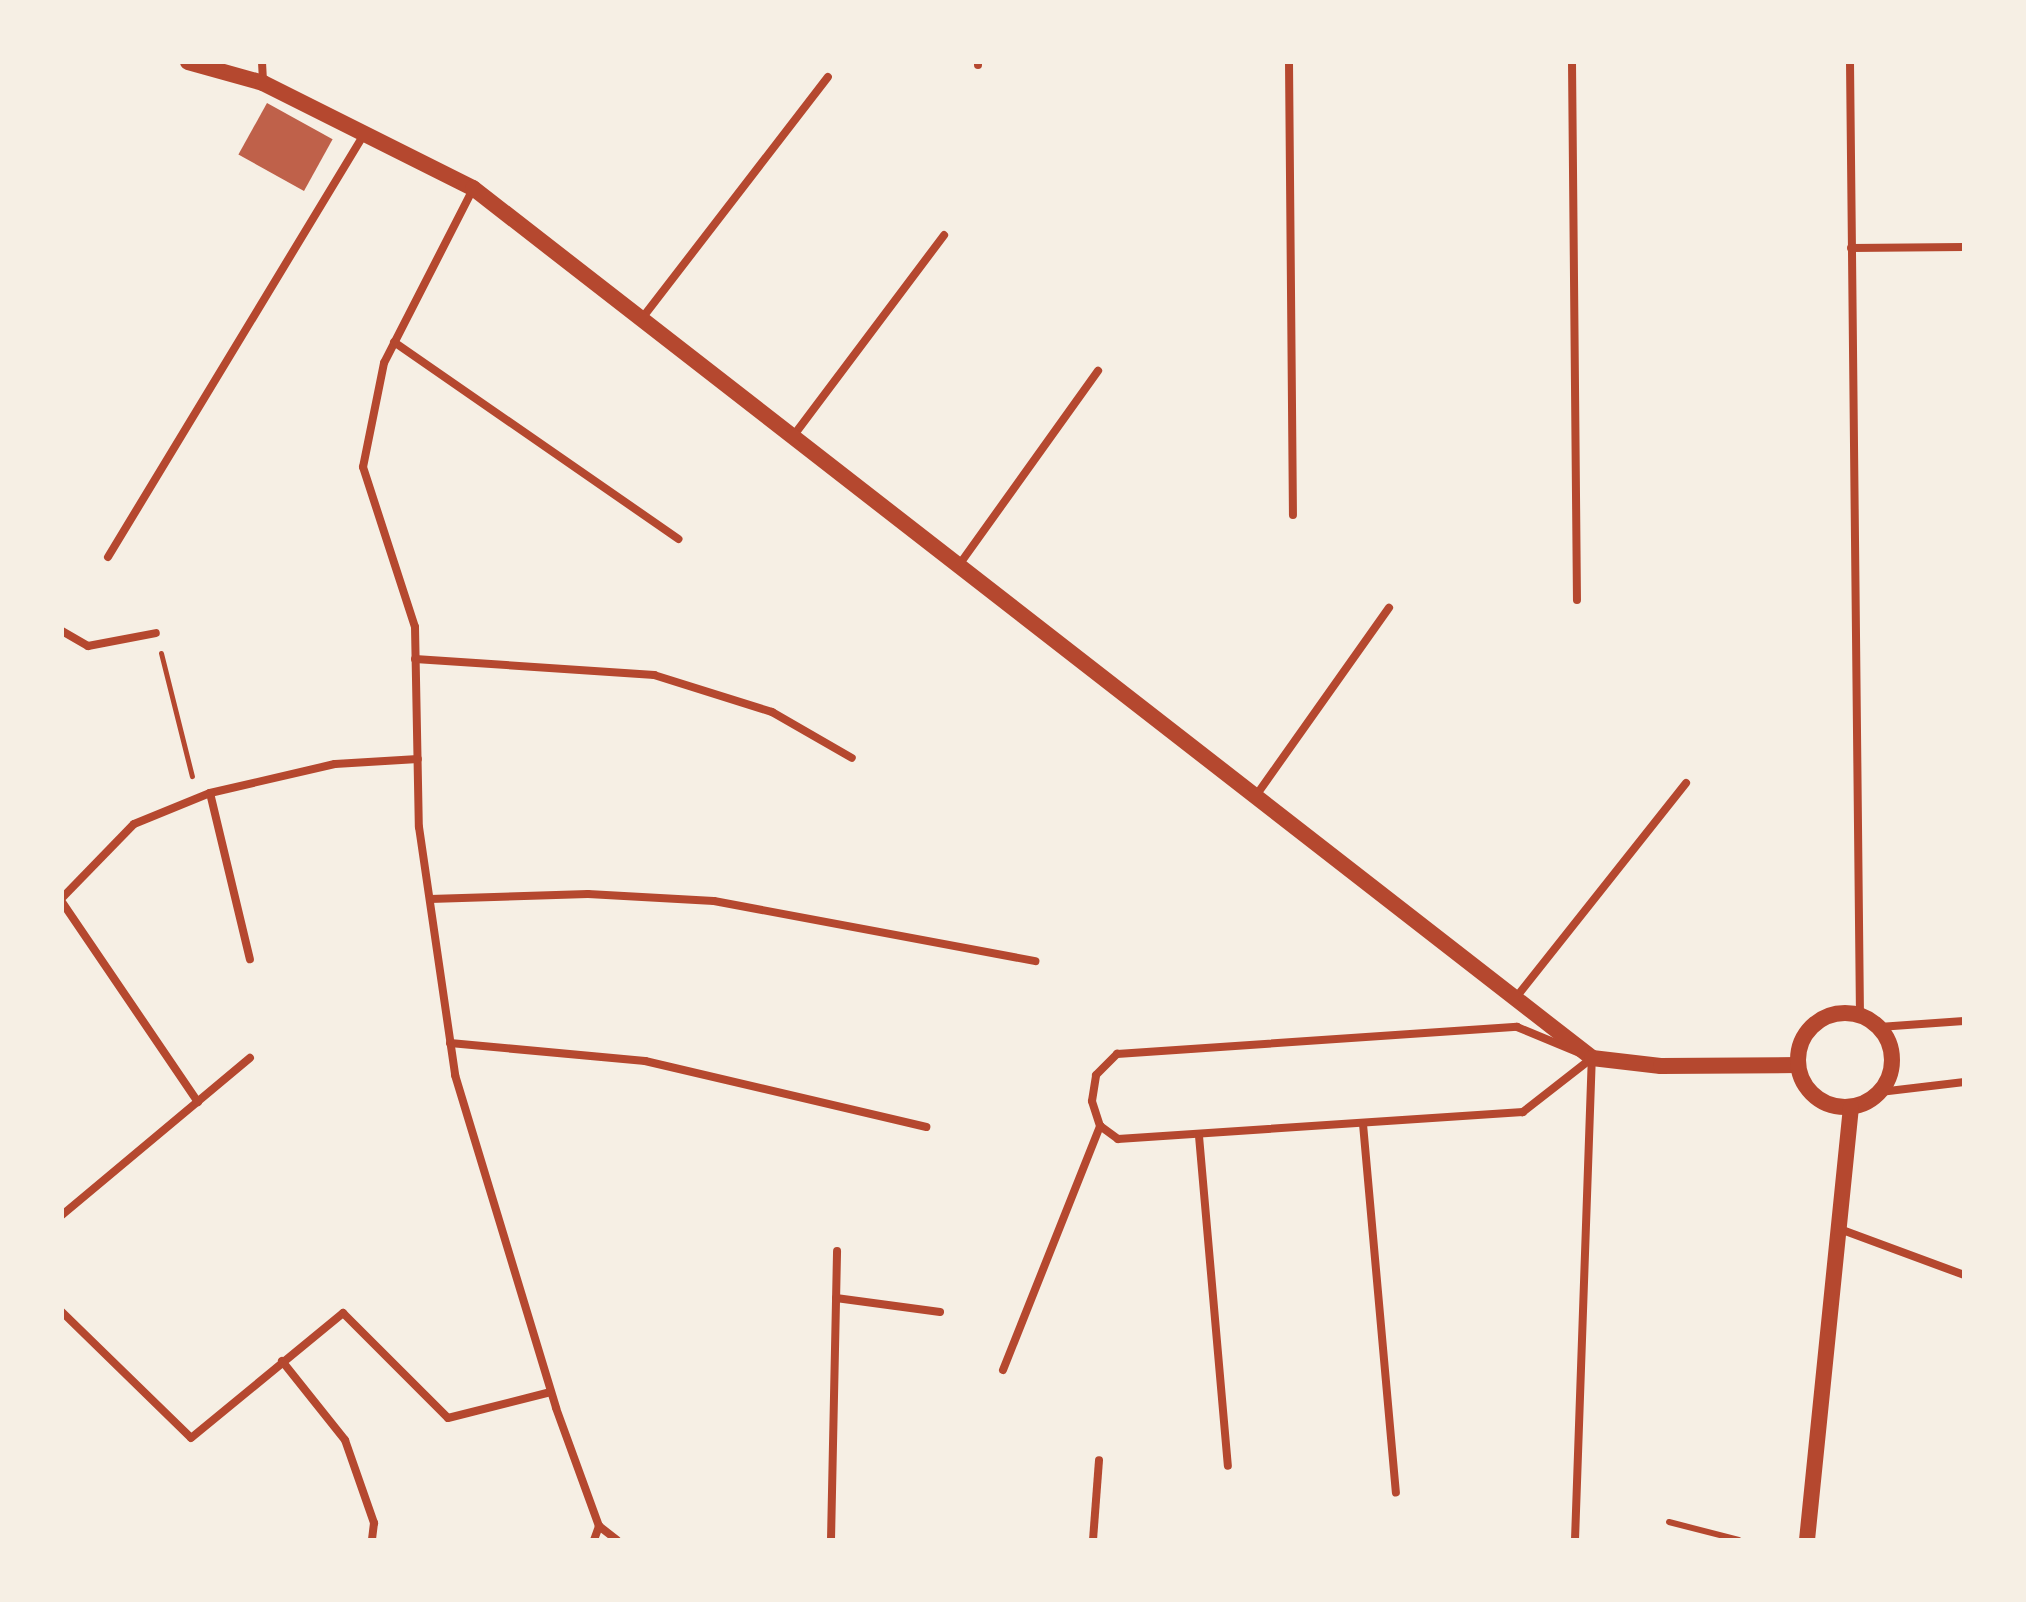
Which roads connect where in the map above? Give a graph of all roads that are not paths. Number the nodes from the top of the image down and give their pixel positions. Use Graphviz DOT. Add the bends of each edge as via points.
graph roads {
  1 [pos="188,62"];
  2 [pos="262,62"];
  3 [pos="1289,62"];
  4 [pos="1572,62"];
  5 [pos="1850,62"];
  6 [pos="828,77"];
  7 [pos="263,83"];
  8 [pos="365,132"];
  9 [pos="473,188"];
  10 [pos="944,235"];
  11 [pos="1964,247"];
  12 [pos="1851,248"];
  13 [pos="643,317"];
  14 [pos="394,342"];
  15 [pos="1098,371"];
  16 [pos="794,435"];
  17 [pos="1293,515"];
  18 [pos="678,539"];
  19 [pos="108,557"];
  20 [pos="959,565"];
  21 [pos="1577,600"];
  22 [pos="1389,608"];
  23 [pos="62,631"];
  24 [pos="156,633"];
  25 [pos="415,659"];
  26 [pos="852,758"];
  27 [pos="418,759"];
  28 [pos="1686,783"];
  29 [pos="210,793"];
  30 [pos="1254,798"];
  31 [pos="430,899"];
  32 [pos="62,900"];
  33 [pos="250,959"];
  34 [pos="1035,961"];
  35 [pos="1513,1000"];
  36 [pos="1860,1015"];
  37 [pos="1964,1021"];
  38 [pos="1879,1027"];
  39 [pos="450,1043"];
  40 [pos="250,1058"];
  41 [pos="1592,1058"];
  42 [pos="1798,1065"];
  43 [pos="1964,1082"];
  44 [pos="1880,1092"];
  45 [pos="198,1102"];
  46 [pos="1851,1107"];
  47 [pos="1363,1124"];
  48 [pos="1100,1126"];
  49 [pos="926,1127"];
  50 [pos="1199,1136"];
  51 [pos="62,1215"];
  52 [pos="1837,1228"];
  53 [pos="837,1251"];
  54 [pos="1964,1275"];
  55 [pos="836,1298"];
  56 [pos="62,1312"];
  57 [pos="940,1312"];
  58 [pos="282,1361"];
  59 [pos="1003,1370"];
  60 [pos="551,1392"];
  61 [pos="1099,1460"];
  62 [pos="1228,1466"];
  63 [pos="1396,1493"];
  64 [pos="1669,1522"];
  65 [pos="599,1526"];
  66 [pos="372,1540"];
  67 [pos="594,1540"];
  68 [pos="617,1540"];
  69 [pos="831,1540"];
  70 [pos="1093,1540"];
  71 [pos="1575,1540"];
  72 [pos="1739,1540"];
  73 [pos="1807,1540"];
  1 -- 7 [label="main road"];
  2 -- 7 [label="street"];
  3 -- 17 [label="street"];
  4 -- 21 [label="street"];
  5 -- 12 [label="street"];
  6 -- 13 [label="street"];
  7 -- 8 [label="main road"];
  8 -- 9 [label="main road"];
  8 -- 19 [label="street"];
  9 -- 13 [label="main road"];
  9 -- 14 [label="street"];
  10 -- 16 [label="street"];
  11 -- 12 [label="street"];
  12 -- 36 [label="street"];
  13 -- 16 [label="main road"];
  14 -- 18 [label="street"];
  14 -- 25 [label="street" via="363,467 415,627"];
  15 -- 20 [label="street"];
  16 -- 20 [label="main road"];
  20 -- 30 [label="main road"];
  22 -- 30 [label="street"];
  23 -- 24 [label="street" via="88,646"];
  25 -- 26 [label="street" via="654,675 772,712"];
  25 -- 27 [label="street"];
  27 -- 29 [label="street" via="335,764"];
  27 -- 31 [label="street"];
  28 -- 35 [label="street"];
  29 -- 32 [label="street" via="134,824"];
  29 -- 33 [label="street"];
  30 -- 35 [label="main road"];
  31 -- 34 [label="street" via="588,894 714,901"];
  31 -- 39 [label="street"];
  32 -- 45 [label="street"];
  35 -- 41 [label="main road"];
  36 -- 38 [label="main road"];
  36 -- 42 [label="main road" via="1837,1013 1815,1023 1800,1042"];
  37 -- 38 [label="street"];
  38 -- 44 [label="main road" via="1891,1071"];
  39 -- 49 [label="street" via="645,1061"];
  39 -- 60 [label="street"];
  40 -- 45 [label="street"];
  41 -- 42 [label="main road" via="1661,1066"];
  41 -- 47 [label="street" via="1523,1112"];
  41 -- 48 [label="street" via="1517,1027 1117,1054 1096,1075 1092,1101"];
  41 -- 71 [label="street"];
  42 -- 46 [label="main road" via="1815,1097"];
  43 -- 44 [label="street"];
  44 -- 46 [label="main road"];
  45 -- 51 [label="street"];
  46 -- 52 [label="main road"];
  47 -- 50 [label="street"];
  47 -- 63 [label="street"];
  48 -- 50 [label="street" via="1118,1139"];
  48 -- 59 [label="street"];
  50 -- 62 [label="street"];
  52 -- 54 [label="street"];
  52 -- 73 [label="main road"];
  53 -- 55 [label="street"];
  55 -- 57 [label="street"];
  55 -- 69 [label="street"];
  56 -- 58 [label="street" via="191,1438"];
  58 -- 60 [label="street" via="343,1313 448,1418"];
  58 -- 66 [label="street" via="345,1440 374,1523"];
  60 -- 65 [label="street"];
  61 -- 70 [label="street"];
  64 -- 72 [label="lane"];
  65 -- 67 [label="street"];
  65 -- 68 [label="street"];
}
